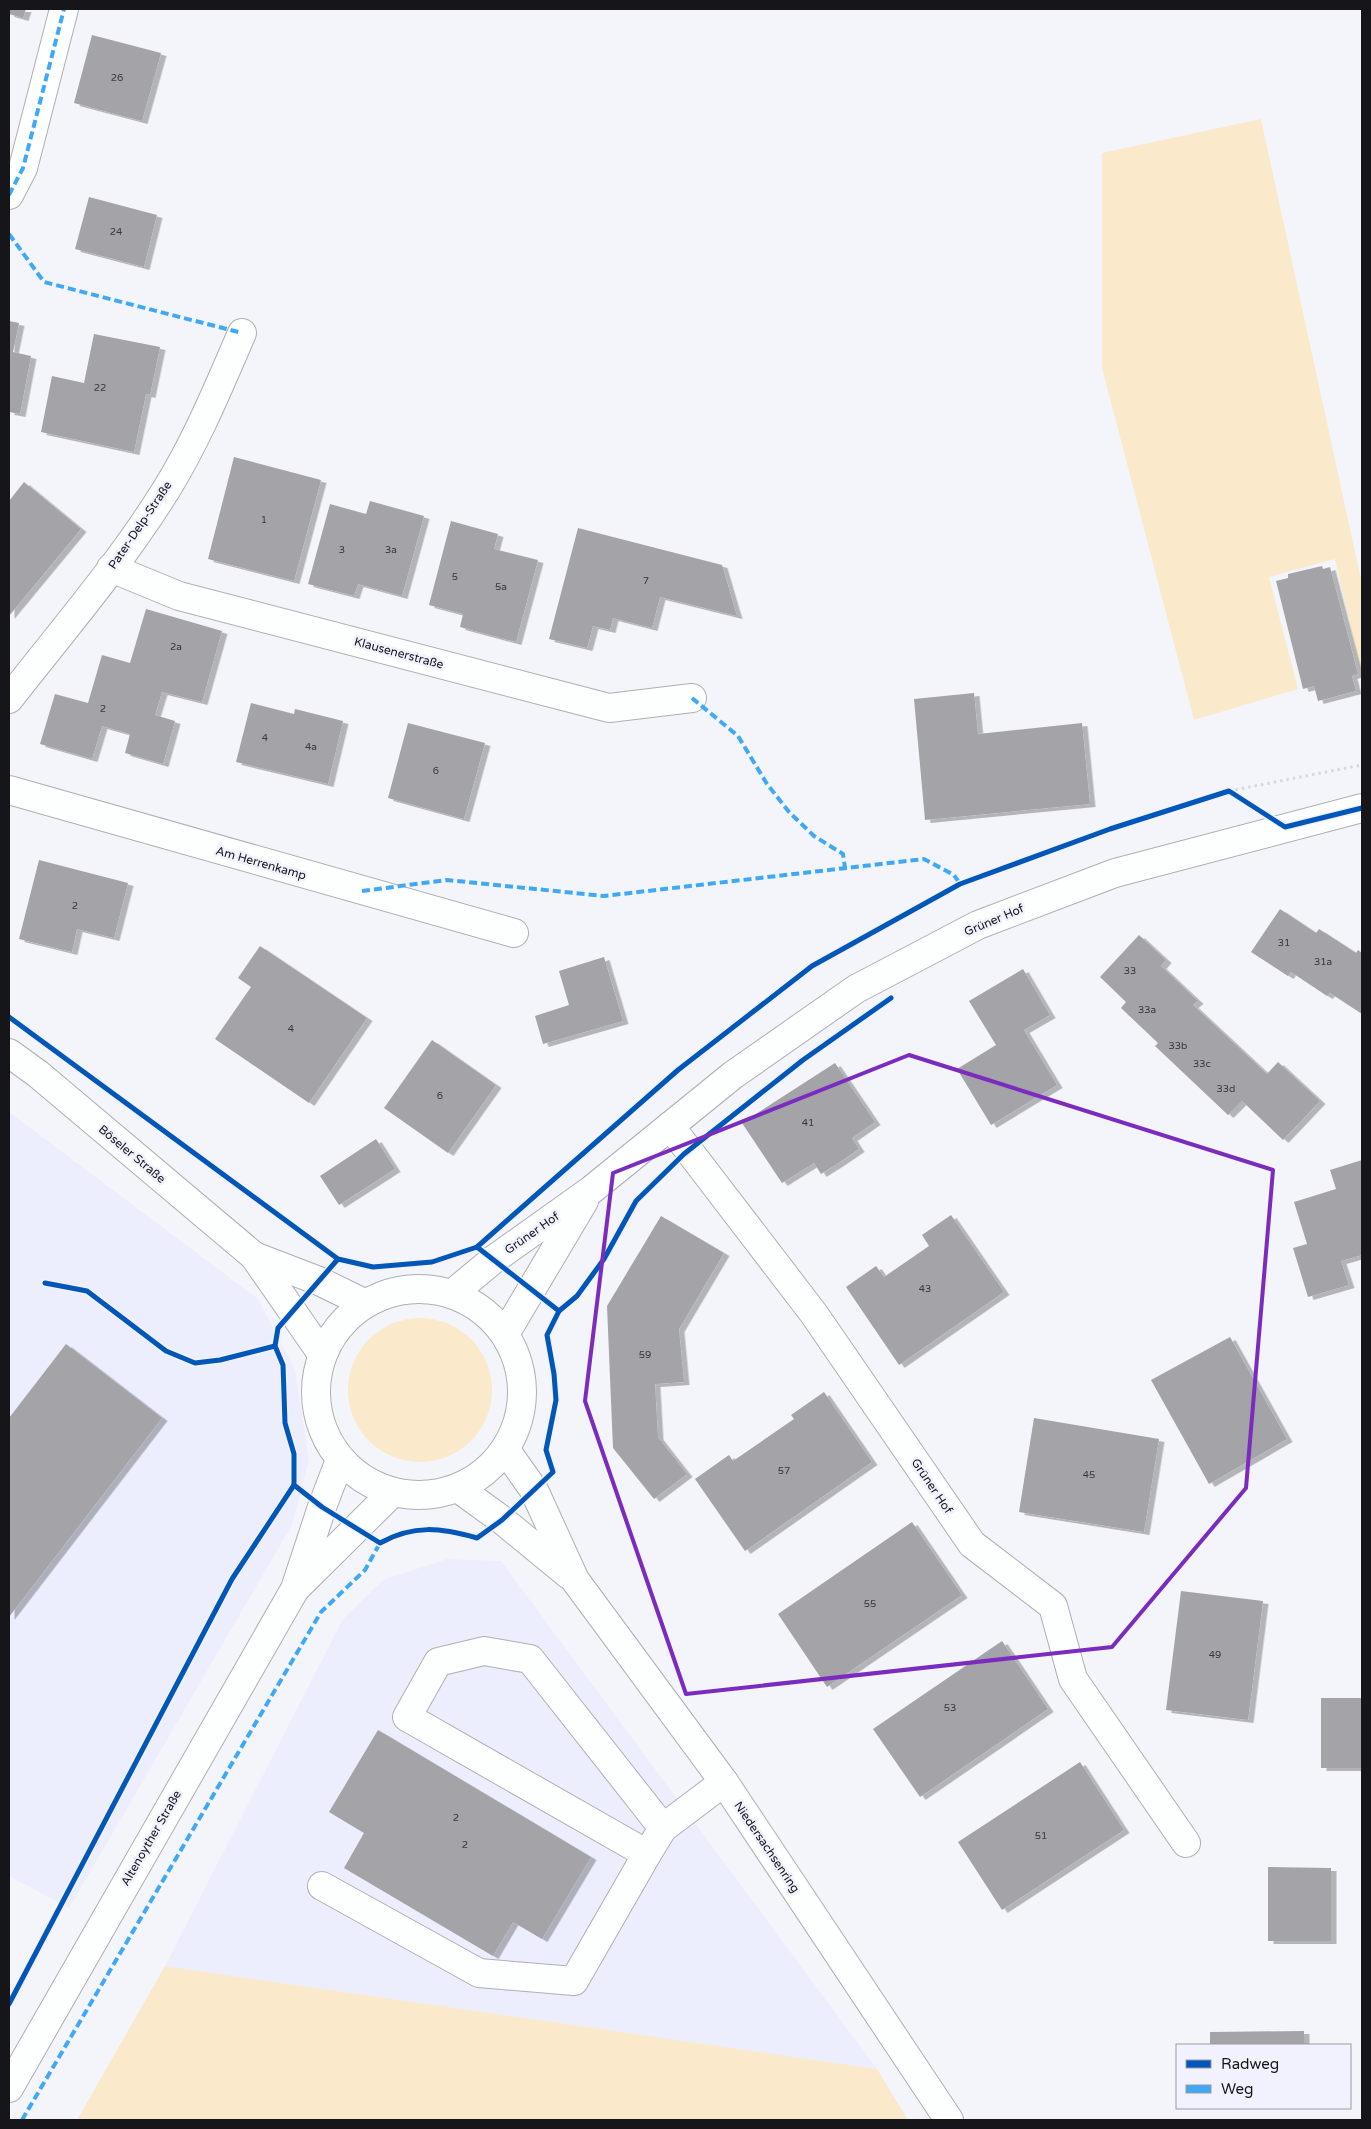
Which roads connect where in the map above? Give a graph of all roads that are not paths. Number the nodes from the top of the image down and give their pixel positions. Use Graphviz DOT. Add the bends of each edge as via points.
graph roads {
  1 [pos="64,9"];
  2 [pos="9,195"];
  3 [pos="242,333"];
  4 [pos="111,568"];
  5 [pos="692,698"];
  6 [pos="9,699"];
  7 [pos="9,790"];
  8 [pos="1362,808"];
  9 [pos="514,933"];
  10 [pos="9,1053"];
  11 [pos="670,1126"];
  12 [pos="590,1191"];
  13 [pos="254,1256"];
  14 [pos="452,1294"];
  15 [pos="364,1303"];
  16 [pos="505,1334"];
  17 [pos="322,1354"];
  18 [pos="505,1449"];
  19 [pos="340,1460"];
  20 [pos="458,1488"];
  21 [pos="393,1492"];
  22 [pos="575,1580"];
  23 [pos="295,1589"];
  24 [pos="724,1782"];
  25 [pos="663,1828"];
  26 [pos="1186,1842"];
  27 [pos="647,1854"];
  28 [pos="322,1886"];
  29 [pos="9,2088"];
  30 [pos="949,2120"];
  1 -- 2 [label="street" via="23,168"];
  3 -- 4 [label="street, Pater-Delp-Straße" via="207,414 166,490"];
  4 -- 5 [label="street, Klausenerstraße" via="179,596 609,708"];
  4 -- 6 [label="street, Pater-Delp-Straße"];
  7 -- 9 [label="street, Am Herrenkamp"];
  8 -- 11 [label="street, Grüner Hof" via="1115,873 978,925 856,989 733,1075"];
  10 -- 13 [label="street, Böseler Straße"];
  11 -- 12 [label="street, Grüner Hof"];
  11 -- 26 [label="street, Grüner Hof" via="814,1314 972,1544 1053,1606 1073,1679"];
  12 -- 14 [label="street, Grüner Hof" via="493,1260"];
  12 -- 16 [label="street, Grüner Hof"];
  13 -- 15 [label="street, Böseler Straße" via="319,1281"];
  13 -- 17 [label="street, Böseler Straße"];
  14 -- 15 [label="street" via="423,1288 392,1291"];
  14 -- 16 [label="street" via="482,1310"];
  15 -- 17 [label="street" via="339,1326"];
  16 -- 18 [label="street" via="518,1362 523,1392 518,1422"];
  17 -- 19 [label="street" via="315,1382 316,1410 325,1437"];
  18 -- 20 [label="street" via="485,1472"];
  18 -- 22 [label="street, Niedersachsenring" via="534,1490"];
  19 -- 21 [label="street" via="364,1481"];
  19 -- 23 [label="street, Altenoyther Straße"];
  20 -- 21 [label="street" via="426,1495"];
  20 -- 22 [label="street, Niedersachsenring"];
  21 -- 23 [label="street, Altenoyther Straße"];
  22 -- 24 [label="street, Niedersachsenring"];
  23 -- 29 [label="street, Altenoyther Straße"];
  24 -- 25 [label="street"];
  24 -- 30 [label="street, Niedersachsenring"];
  25 -- 27 [label="street"];
  25 -- 27 [label="street" via="530,1660 484,1651 438,1662 407,1717"];
  27 -- 28 [label="street" via="574,1981 479,1973"];
}
